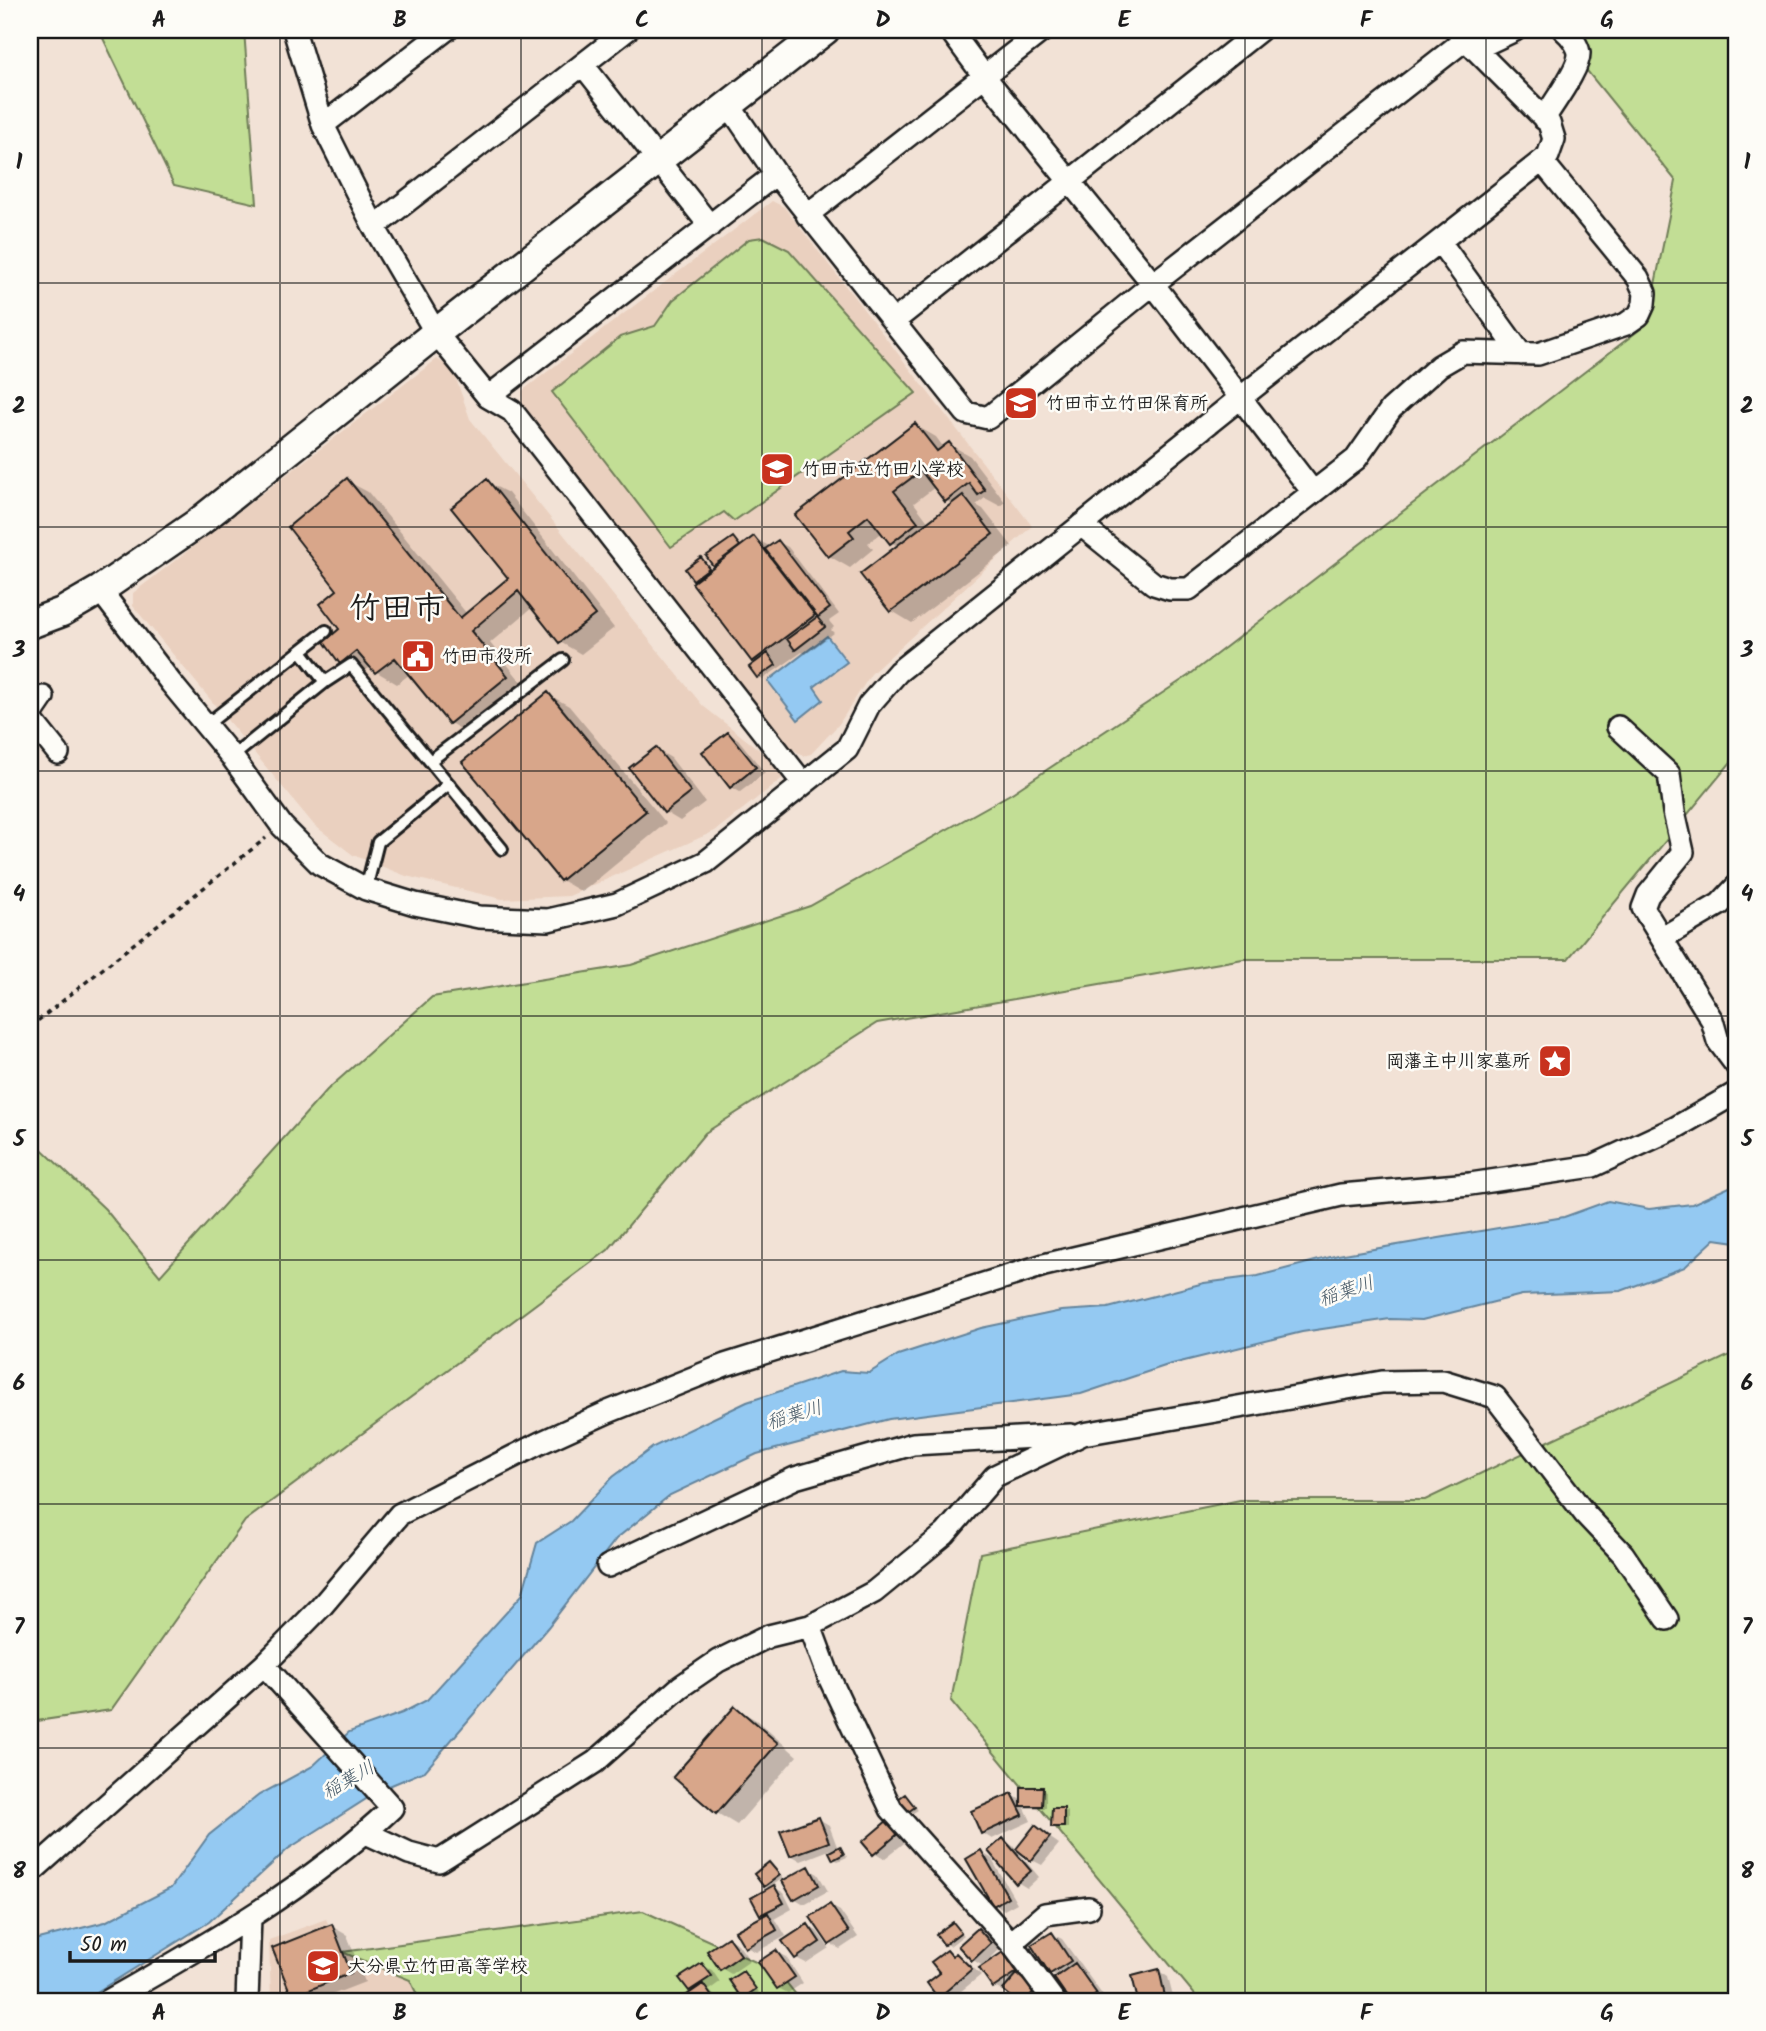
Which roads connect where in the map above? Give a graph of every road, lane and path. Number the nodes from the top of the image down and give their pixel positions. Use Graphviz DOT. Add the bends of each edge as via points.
graph roads {
  1 [pos="294,30"];
  2 [pos="446,30"];
  3 [pos="627,30"];
  4 [pos="825,30"];
  5 [pos="950,30"];
  6 [pos="1044,30"];
  7 [pos="1260,30"];
  8 [pos="1515,30"];
  9 [pos="1564,30"];
  10 [pos="418,38"];
  11 [pos="1466,39"];
  12 [pos="583,65"];
  13 [pos="984,76"];
  14 [pos="729,105"];
  15 [pos="1544,119"];
  16 [pos="323,125"];
  17 [pos="658,160"];
  18 [pos="1542,161"];
  19 [pos="776,174"];
  20 [pos="1069,181"];
  21 [pos="807,215"];
  22 [pos="710,226"];
  23 [pos="374,227"];
  24 [pos="1440,242"];
  25 [pos="1153,284"];
  26 [pos="894,321"];
  27 [pos="436,334"];
  28 [pos="1521,354"];
  29 [pos="488,397"];
  30 [pos="1239,399"];
  31 [pos="1313,492"];
  32 [pos="1081,525"];
  33 [pos="100,590"];
  34 [pos="30,624"];
  35 [pos="326,631"];
  36 [pos="301,651"];
  37 [pos="564,660"];
  38 [pos="325,682"];
  39 [pos="43,697"];
  40 [pos="30,717"];
  41 [pos="206,725"];
  42 [pos="1618,727"];
  43 [pos="58,753"];
  44 [pos="232,757"];
  45 [pos="430,761"];
  46 [pos="803,783"];
  47 [pos="449,784"];
  48 [pos="282,826"];
  49 [pos="502,849"];
  50 [pos="1736,887"];
  51 [pos="366,889"];
  52 [pos="1662,938"];
  53 [pos="30,1027"];
  54 [pos="1736,1065"];
  55 [pos="1736,1093"];
  56 [pos="1083,1434"];
  57 [pos="608,1566"];
  58 [pos="1667,1619"];
  59 [pos="810,1626"];
  60 [pos="269,1669"];
  61 [pos="366,1833"];
  62 [pos="30,1873"];
  63 [pos="1089,1908"];
  64 [pos="250,1917"];
  65 [pos="1011,1942"];
  66 [pos="108,2001"];
  67 [pos="247,2001"];
  68 [pos="1054,2001"];
  1 -- 16 [label="street"];
  2 -- 10 [label="street"];
  3 -- 12 [label="street"];
  4 -- 14 [label="street"];
  5 -- 13 [label="street"];
  6 -- 13 [label="street"];
  7 -- 20 [label="street"];
  8 -- 11 [label="street"];
  9 -- 15 [label="street" via="1579,54"];
  10 -- 16 [label="street"];
  11 -- 15 [label="street"];
  11 -- 25 [label="street"];
  12 -- 17 [label="street"];
  12 -- 23 [label="street"];
  13 -- 20 [label="street"];
  13 -- 21 [label="street"];
  14 -- 17 [label="street"];
  14 -- 19 [label="street"];
  15 -- 18 [label="street" via="1554,139"];
  16 -- 23 [label="street"];
  17 -- 22 [label="street"];
  17 -- 27 [label="street"];
  18 -- 24 [label="street"];
  18 -- 28 [label="street" via="1638,278 1644,304 1639,315 1626,324 1538,354"];
  19 -- 21 [label="street"];
  19 -- 22 [label="street"];
  20 -- 25 [label="street"];
  20 -- 26 [label="street"];
  21 -- 26 [label="street"];
  22 -- 29 [label="street"];
  23 -- 27 [label="street"];
  24 -- 28 [label="street"];
  24 -- 30 [label="street"];
  25 -- 26 [label="street" via="988,418 966,413"];
  25 -- 30 [label="street"];
  27 -- 29 [label="street"];
  27 -- 33 [label="street" via="199,522"];
  28 -- 31 [label="street" via="1463,352 1438,366 1391,409 1356,459"];
  29 -- 46 [label="street" via="512,411"];
  30 -- 31 [label="street"];
  30 -- 32 [label="street"];
  31 -- 32 [label="street" via="1189,589 1154,584"];
  32 -- 46 [label="street" via="898,672 870,705 847,749"];
  33 -- 34 [label="street"];
  33 -- 41 [label="street"];
  35 -- 36 [label="lane"];
  36 -- 38 [label="lane"];
  36 -- 41 [label="lane"];
  37 -- 45 [label="lane"];
  38 -- 44 [label="lane"];
  38 -- 45 [label="lane" via="351,665"];
  39 -- 40 [label="street"];
  40 -- 43 [label="street"];
  41 -- 44 [label="street"];
  42 -- 52 [label="street" via="1669,774 1683,852 1643,908"];
  44 -- 48 [label="street"];
  45 -- 47 [label="lane"];
  46 -- 51 [label="street" via="706,862 617,904 548,920 479,917"];
  47 -- 49 [label="lane"];
  47 -- 51 [label="lane" via="379,842"];
  48 -- 51 [label="street" via="320,864"];
  48 -- 53 [label="path"];
  50 -- 52 [label="street" via="1720,904"];
  52 -- 54 [label="street"];
  55 -- 60 [label="street" via="1593,1166 1470,1184 1341,1195 1044,1265 725,1365 540,1443 400,1514"];
  56 -- 57 [label="street" via="913,1444 795,1478"];
  56 -- 58 [label="street" via="1382,1382 1443,1381 1495,1397 1585,1514 1623,1553"];
  56 -- 59 [label="street" via="995,1476 945,1534 894,1576 874,1592"];
  59 -- 61 [label="street" via="769,1636 718,1661 680,1686 594,1762 439,1861"];
  59 -- 65 [label="street" via="891,1809"];
  60 -- 61 [label="street" via="389,1801 392,1808"];
  60 -- 62 [label="street"];
  61 -- 64 [label="street"];
  63 -- 65 [label="street" via="1045,1914"];
  64 -- 66 [label="street"];
  64 -- 67 [label="street"];
  65 -- 68 [label="street"];
}
